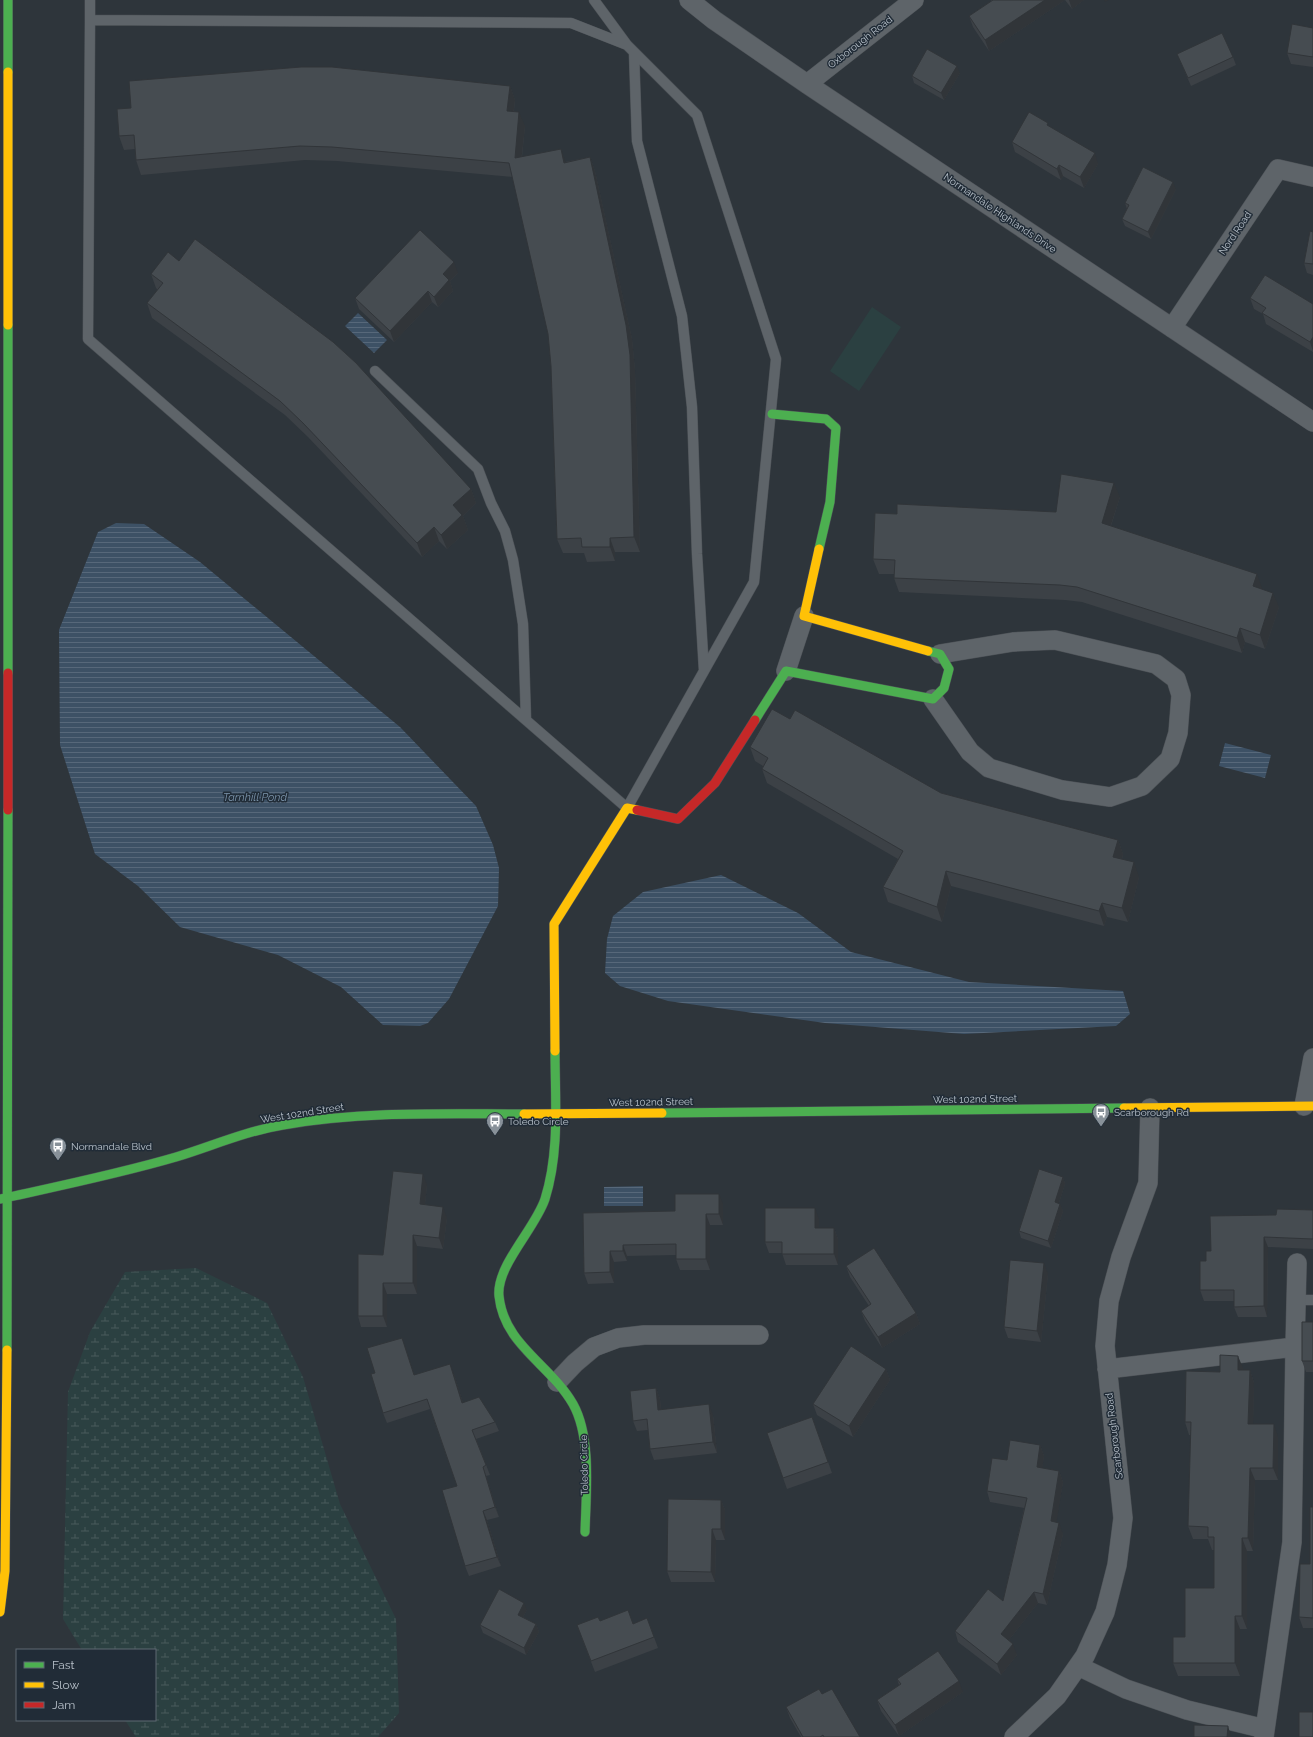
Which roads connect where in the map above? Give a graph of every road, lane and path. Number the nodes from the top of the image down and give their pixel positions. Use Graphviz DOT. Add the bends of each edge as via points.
graph roads {
  1 [pos="8,0"];
  2 [pos="90,0"];
  3 [pos="594,0"];
  4 [pos="689,0"];
  5 [pos="914,0"];
  6 [pos="90,20"];
  7 [pos="630,49"];
  8 [pos="807,84"];
  9 [pos="1313,177"];
  10 [pos="1172,328"];
  11 [pos="375,371"];
  12 [pos="772,414"];
  13 [pos="1313,422"];
  14 [pos="804,616"];
  15 [pos="940,654"];
  16 [pos="704,671"];
  17 [pos="786,671"];
  18 [pos="933,699"];
  19 [pos="526,720"];
  20 [pos="627,808"];
  21 [pos="1313,1058"];
  22 [pos="1308,1106"];
  23 [pos="1150,1108"];
  24 [pos="555,1114"];
  25 [pos="4,1198"];
  26 [pos="1297,1263"];
  27 [pos="1305,1300"];
  28 [pos="759,1335"];
  29 [pos="1295,1347"];
  30 [pos="1107,1369"];
  31 [pos="557,1382"];
  32 [pos="584,1532"];
  33 [pos="0,1612"];
  34 [pos="1078,1666"];
  35 [pos="1265,1733"];
  36 [pos="1014,1737"];
  1 -- 25 [label="street"];
  2 -- 6 [label="lane"];
  3 -- 7 [label="lane"];
  4 -- 8 [label="street, Normandale Highlands Drive"];
  5 -- 8 [label="street, Oxborough Road"];
  6 -- 7 [label="lane" via="571,23"];
  6 -- 19 [label="lane" via="88,338"];
  7 -- 12 [label="lane" via="697,116 776,359"];
  7 -- 16 [label="lane" via="637,141 683,323 692,407"];
  8 -- 10 [label="street, Normandale Highlands Drive"];
  9 -- 10 [label="street, Nord Road" via="1278,169"];
  10 -- 13 [label="street, Normandale Highlands Drive"];
  11 -- 19 [label="lane" via="478,469 505,531 513,560 523,624"];
  12 -- 14 [label="street" via="826,419 836,428 830,502"];
  12 -- 16 [label="lane" via="754,582"];
  14 -- 15 [label="street"];
  14 -- 17 [label="street"];
  15 -- 18 [label="street" via="949,669 944,688"];
  15 -- 18 [label="street" via="1013,642 1054,640 1156,664 1176,679 1181,695 1178,733 1170,759 1142,786 1110,797 1062,790 990,768 970,752"];
  16 -- 20 [label="lane"];
  17 -- 18 [label="street"];
  17 -- 20 [label="street" via="715,783 678,819"];
  19 -- 20 [label="lane"];
  20 -- 24 [label="street, Toledo Circle" via="554,924"];
  21 -- 22 [label="street"];
  22 -- 23 [label="street, West 102nd Street"];
  23 -- 24 [label="street, West 102nd Street"];
  23 -- 30 [label="street, Scarborough Road" via="1148,1183 1121,1257 1109,1301 1105,1346"];
  24 -- 25 [label="street, West 102nd Street" via="393,1114 326,1118 281,1125 84,1181"];
  24 -- 31 [label="street, Toledo Circle" via="555,1152 549,1188 535,1223 503,1272 499,1293 501,1314 511,1332"];
  25 -- 33 [label="street" via="5,1571"];
  26 -- 27 [label="street"];
  27 -- 29 [label="street"];
  28 -- 31 [label="street" via="644,1335 618,1338 594,1347"];
  29 -- 30 [label="street"];
  29 -- 35 [label="street" via="1292,1542"];
  30 -- 34 [label="street, Scarborough Road" via="1123,1518 1117,1565 1105,1612"];
  31 -- 32 [label="street, Toledo Circle" via="572,1403 582,1427"];
  34 -- 35 [label="street" via="1126,1689"];
  34 -- 36 [label="street, Scarborough Road" via="1057,1696"];
}
